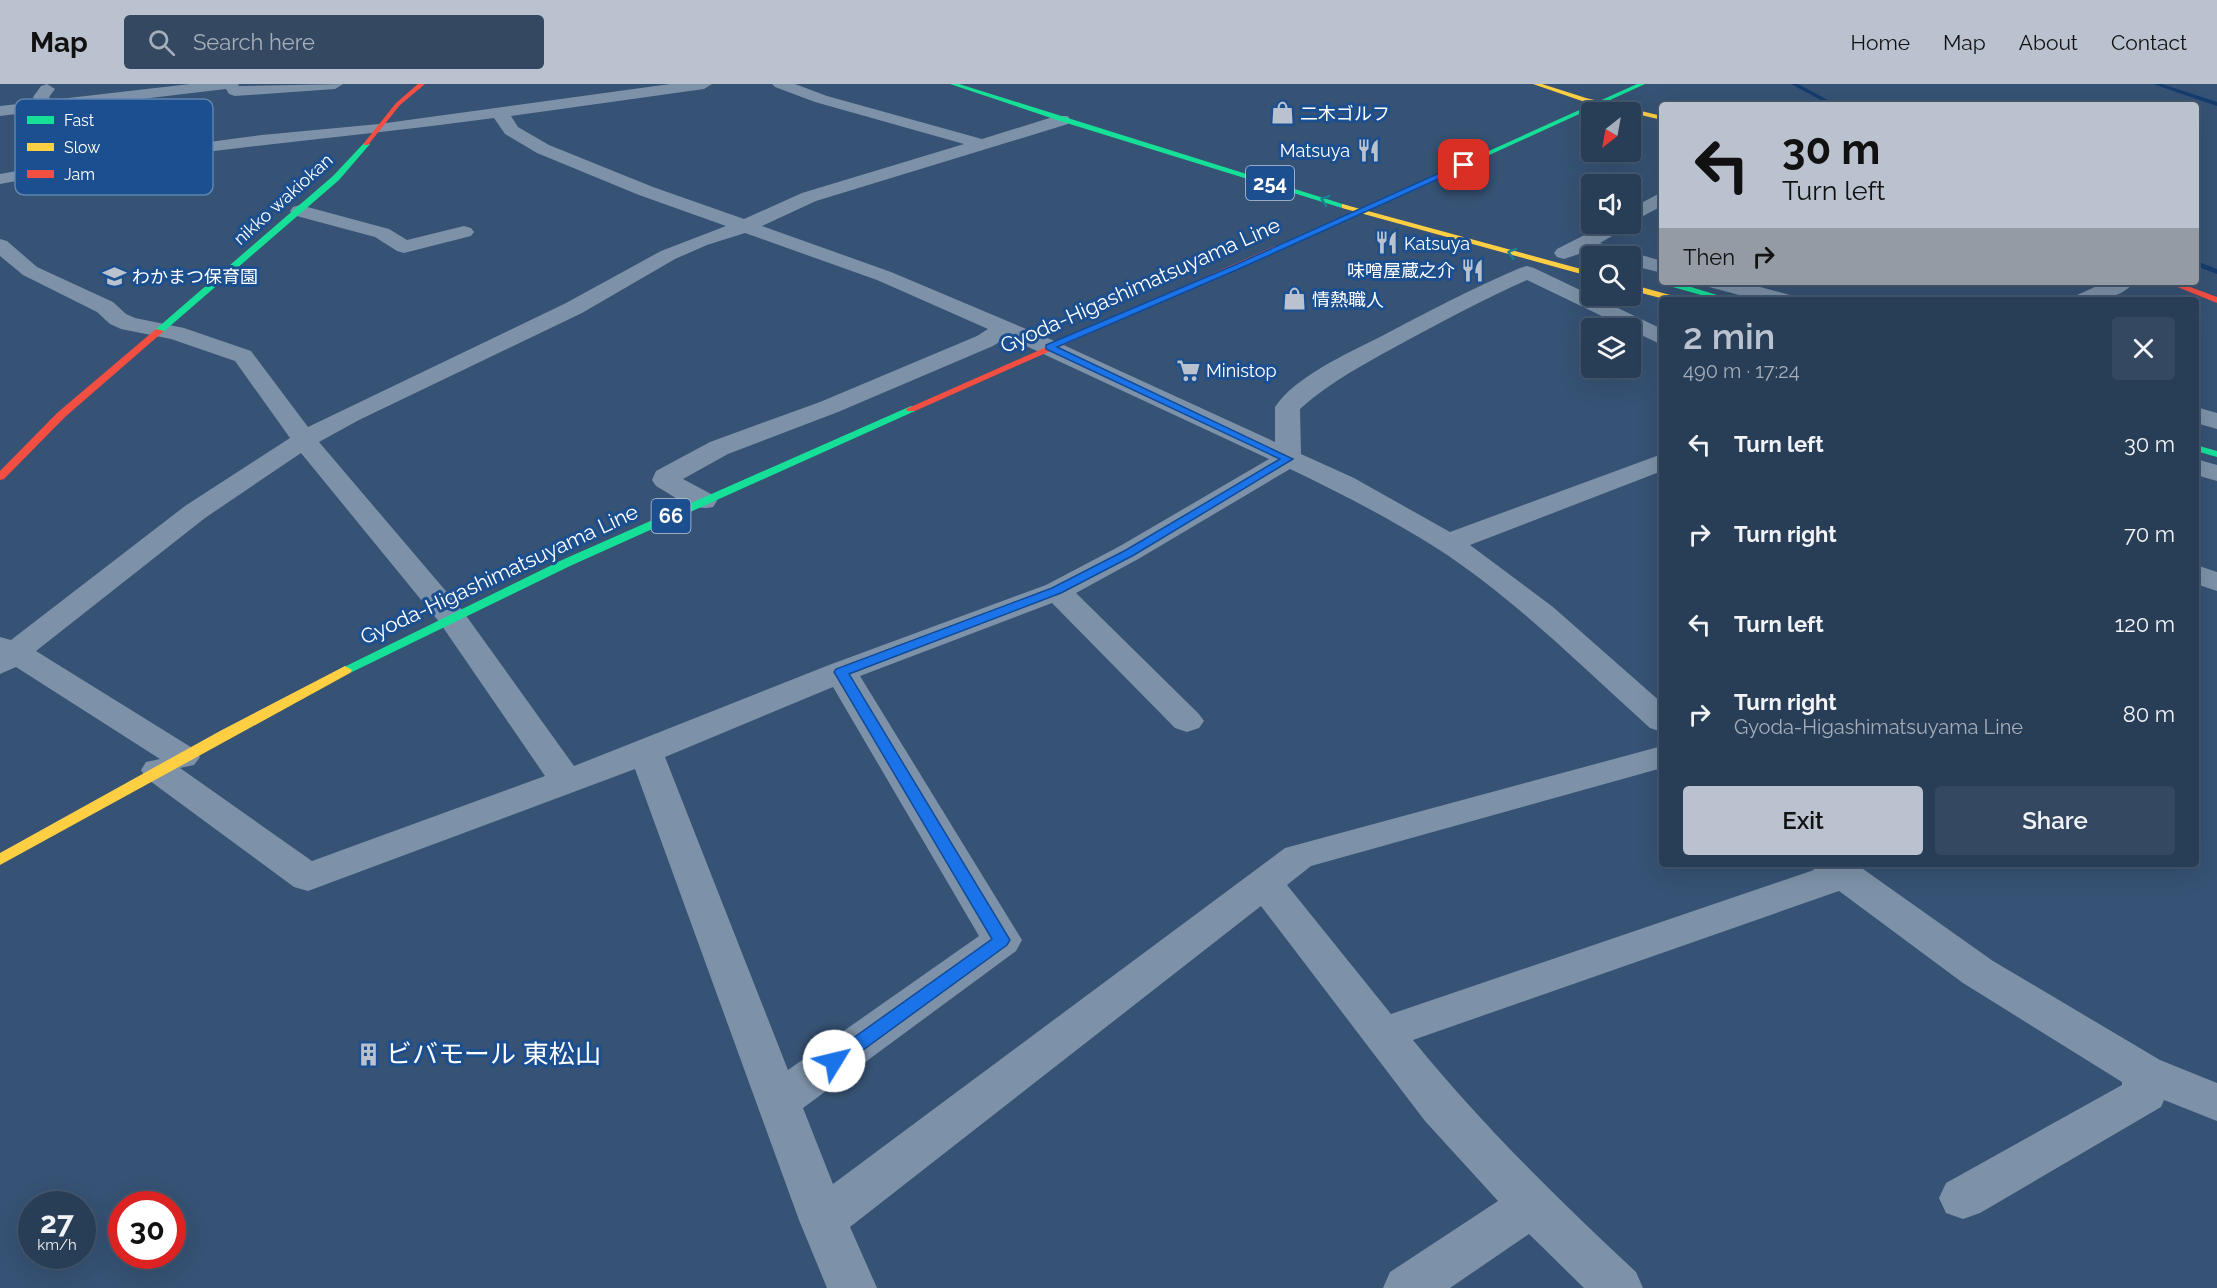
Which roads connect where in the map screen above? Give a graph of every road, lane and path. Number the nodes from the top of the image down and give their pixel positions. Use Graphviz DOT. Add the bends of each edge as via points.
graph roads {
  1 [pos="51,84"];
  2 [pos="230,84"];
  3 [pos="334,84"];
  4 [pos="422,84"];
  5 [pos="704,84"];
  6 [pos="780,84"];
  7 [pos="953,84"];
  8 [pos="983,84"];
  9 [pos="1536,84"];
  10 [pos="1642,84"];
  11 [pos="42,99"];
  12 [pos="99,99"];
  13 [pos="1593,102"];
  14 [pos="1603,102"];
  15 [pos="15,109"];
  16 [pos="0,111"];
  17 [pos="1581,112"];
  18 [pos="495,113"];
  19 [pos="1641,113"];
  20 [pos="1659,117"];
  21 [pos="1062,120"];
  22 [pos="379,129"];
  23 [pos="986,145"];
  24 [pos="213,146"];
  25 [pos="15,176"];
  26 [pos="0,179"];
  27 [pos="1327,186"];
  28 [pos="1360,195"];
  29 [pos="1659,200"];
  30 [pos="1383,202"];
  31 [pos="1641,210"];
  32 [pos="300,211"];
  33 [pos="1360,211"];
  34 [pos="743,227"];
  35 [pos="464,232"];
  36 [pos="0,245"];
  37 [pos="1641,261"];
  38 [pos="1545,263"];
  39 [pos="1659,266"];
  40 [pos="1581,268"];
  41 [pos="1581,268"];
  42 [pos="1641,275"];
  43 [pos="1659,281"];
  44 [pos="1675,285"];
  45 [pos="1728,285"];
  46 [pos="2117,285"];
  47 [pos="2177,285"];
  48 [pos="1641,289"];
  49 [pos="1668,297"];
  50 [pos="1718,297"];
  51 [pos="1771,297"];
  52 [pos="2091,297"];
  53 [pos="2217,300"];
  54 [pos="1641,306"];
  55 [pos="1659,311"];
  56 [pos="1005,328"];
  57 [pos="160,330"];
  58 [pos="1659,336"];
  59 [pos="1049,347"];
  60 [pos="2199,416"];
  61 [pos="2217,421"];
  62 [pos="304,440"];
  63 [pos="2199,449"];
  64 [pos="2217,454"];
  65 [pos="1288,459"];
  66 [pos="1659,463"];
  67 [pos="2199,468"];
  68 [pos="2217,473"];
  69 [pos="0,477"];
  70 [pos="703,501"];
  71 [pos="1448,543"];
  72 [pos="2199,575"];
  73 [pos="2217,582"];
  74 [pos="1057,591"];
  75 [pos="451,617"];
  76 [pos="5,654"];
  77 [pos="841,672"];
  78 [pos="1659,718"];
  79 [pos="1187,721"];
  80 [pos="645,752"];
  81 [pos="1659,758"];
  82 [pos="170,764"];
  83 [pos="566,781"];
  84 [pos="0,860"];
  85 [pos="1835,870"];
  86 [pos="1264,883"];
  87 [pos="1382,1034"];
  88 [pos="2144,1073"];
  89 [pos="779,1101"];
  90 [pos="2217,1102"];
  91 [pos="1964,1198"];
  92 [pos="1532,1205"];
  93 [pos="823,1220"];
  94 [pos="852,1288"];
  95 [pos="1408,1288"];
  96 [pos="1618,1288"];
  1 -- 11 [label="street"];
  2 -- 3 [label="street" via="235,91"];
  2 -- 12 [label="street"];
  4 -- 22 [label="main road, nikko wakiokan" via="398,104"];
  5 -- 18 [label="street"];
  6 -- 23 [label="street"];
  7 -- 21 [label="main road, 254"];
  8 -- 27 [label="main road, 254"];
  9 -- 13 [label="main road"];
  10 -- 14 [label="main road, Gyoda-Higashimatsuyama Line"];
  15 -- 16 [label="street"];
  17 -- 30 [label="main road, Gyoda-Higashimatsuyama Line"];
  18 -- 22 [label="street"];
  18 -- 34 [label="street" via="503,116 511,130 543,149"];
  19 -- 20 [label="main road"];
  21 -- 23 [label="street"];
  33 -- 21 [label="main road, 254, one-way"];
  22 -- 24 [label="street"];
  22 -- 32 [label="main road, nikko wakiokan" via="336,178"];
  23 -- 34 [label="street" via="809,197"];
  25 -- 26 [label="street"];
  28 -- 30 [label="main road"];
  29 -- 31 [label="street"];
  30 -- 33 [label="main road, Gyoda-Higashimatsuyama Line"];
  30 -- 38 [label="main road"];
  32 -- 35 [label="street" via="382,233 404,247"];
  32 -- 57 [label="main road, nikko wakiokan"];
  38 -- 33 [label="main road, 254, one-way"];
  33 -- 59 [label="main road, Gyoda-Higashimatsuyama Line / 66"];
  34 -- 56 [label="street" via="884,276"];
  34 -- 62 [label="street" via="668,255 574,308"];
  36 -- 57 [label="street" via="30,271 105,307 118,319"];
  37 -- 39 [label="street"];
  38 -- 40 [label="street"];
  38 -- 41 [label="street"];
  38 -- 58 [label="street"];
  38 -- 65 [label="street" via="1476,294 1308,388 1287,407"];
  42 -- 43 [label="main road"];
  44 -- 50 [label="main road"];
  45 -- 51 [label="street"];
  46 -- 52 [label="street"];
  47 -- 53 [label="main road"];
  48 -- 49 [label="main road"];
  54 -- 55 [label="street"];
  56 -- 59 [label="street"];
  56 -- 70 [label="street" via="839,402 719,448 666,477"];
  57 -- 62 [label="street" via="243,356"];
  57 -- 69 [label="main road, nikko wakiokan" via="61,415"];
  59 -- 65 [label="street"];
  59 -- 70 [label="main road, Gyoda-Higashimatsuyama Line / 66"];
  60 -- 61 [label="street"];
  62 -- 75 [label="street"];
  62 -- 76 [label="street" via="195,512"];
  63 -- 64 [label="main road"];
  65 -- 71 [label="street" via="1344,484"];
  65 -- 74 [label="street"];
  66 -- 71 [label="street"];
  67 -- 68 [label="street"];
  70 -- 75 [label="main road, Gyoda-Higashimatsuyama Line / 66"];
  71 -- 78 [label="street" via="1542,614"];
  72 -- 73 [label="street"];
  74 -- 77 [label="street"];
  74 -- 79 [label="street"];
  75 -- 82 [label="main road, Gyoda-Higashimatsuyama Line / 66"];
  75 -- 83 [label="street"];
  76 -- 82 [label="street"];
  77 -- 80 [label="street"];
  77 -- 89 [label="street" via="1002,940"];
  80 -- 83 [label="street"];
  80 -- 89 [label="street"];
  81 -- 86 [label="street" via="1298,857"];
  82 -- 83 [label="street" via="308,877"];
  82 -- 84 [label="main road, Gyoda-Higashimatsuyama Line / 66"];
  85 -- 87 [label="street"];
  85 -- 88 [label="street" via="1978,972"];
  86 -- 87 [label="street"];
  86 -- 93 [label="street"];
  87 -- 92 [label="street" via="1441,1108"];
  88 -- 90 [label="street"];
  88 -- 91 [label="street" via="2145,1094"];
  89 -- 93 [label="street"];
  92 -- 95 [label="street"];
  92 -- 96 [label="street"];
  93 -- 94 [label="street"];
}
